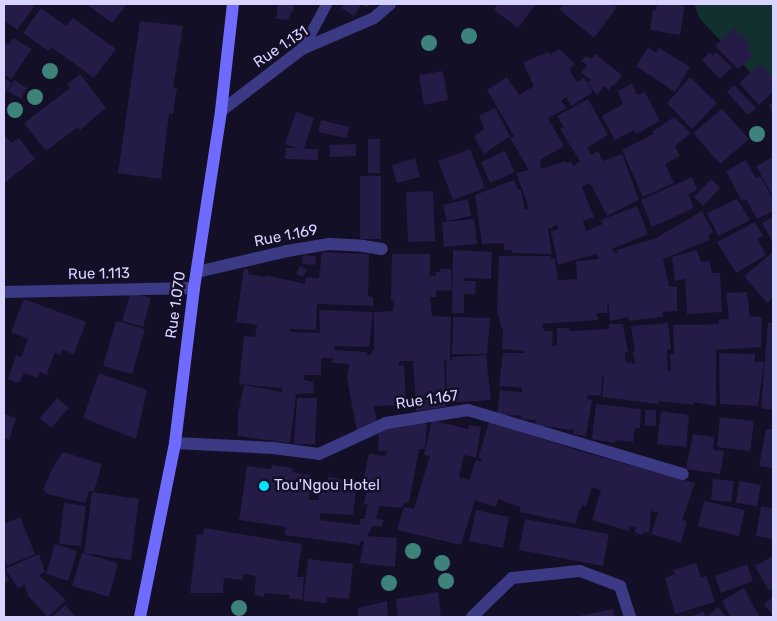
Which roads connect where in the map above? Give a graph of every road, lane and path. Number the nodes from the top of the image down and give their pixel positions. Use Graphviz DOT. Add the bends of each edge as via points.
graph roads {
  1 [pos="233,4"];
  2 [pos="326,4"];
  3 [pos="390,4"];
  4 [pos="302,49"];
  5 [pos="221,112"];
  6 [pos="382,249"];
  7 [pos="197,272"];
  8 [pos="194,288"];
  9 [pos="4,292"];
  10 [pos="175,443"];
  11 [pos="682,474"];
  12 [pos="143,614"];
  13 [pos="472,617"];
  14 [pos="630,617"];
  1 -- 5 [label="main road, Rue 1.070"];
  2 -- 4 [label="lane"];
  3 -- 4 [label="street, Rue 1.131" via="374,18"];
  4 -- 5 [label="street, Rue 1.131"];
  5 -- 7 [label="main road, Rue 1.070"];
  6 -- 7 [label="street, Rue 1.169" via="329,244"];
  7 -- 8 [label="main road, Rue 1.070"];
  8 -- 9 [label="street, Rue 1.113"];
  8 -- 10 [label="main road, Rue 1.070"];
  10 -- 11 [label="street, Rue 1.167" via="273,448 318,454 386,422 468,410"];
  10 -- 12 [label="main road, Rue 1.070"];
  13 -- 14 [label="street" via="512,578 580,571 620,586"];
}
